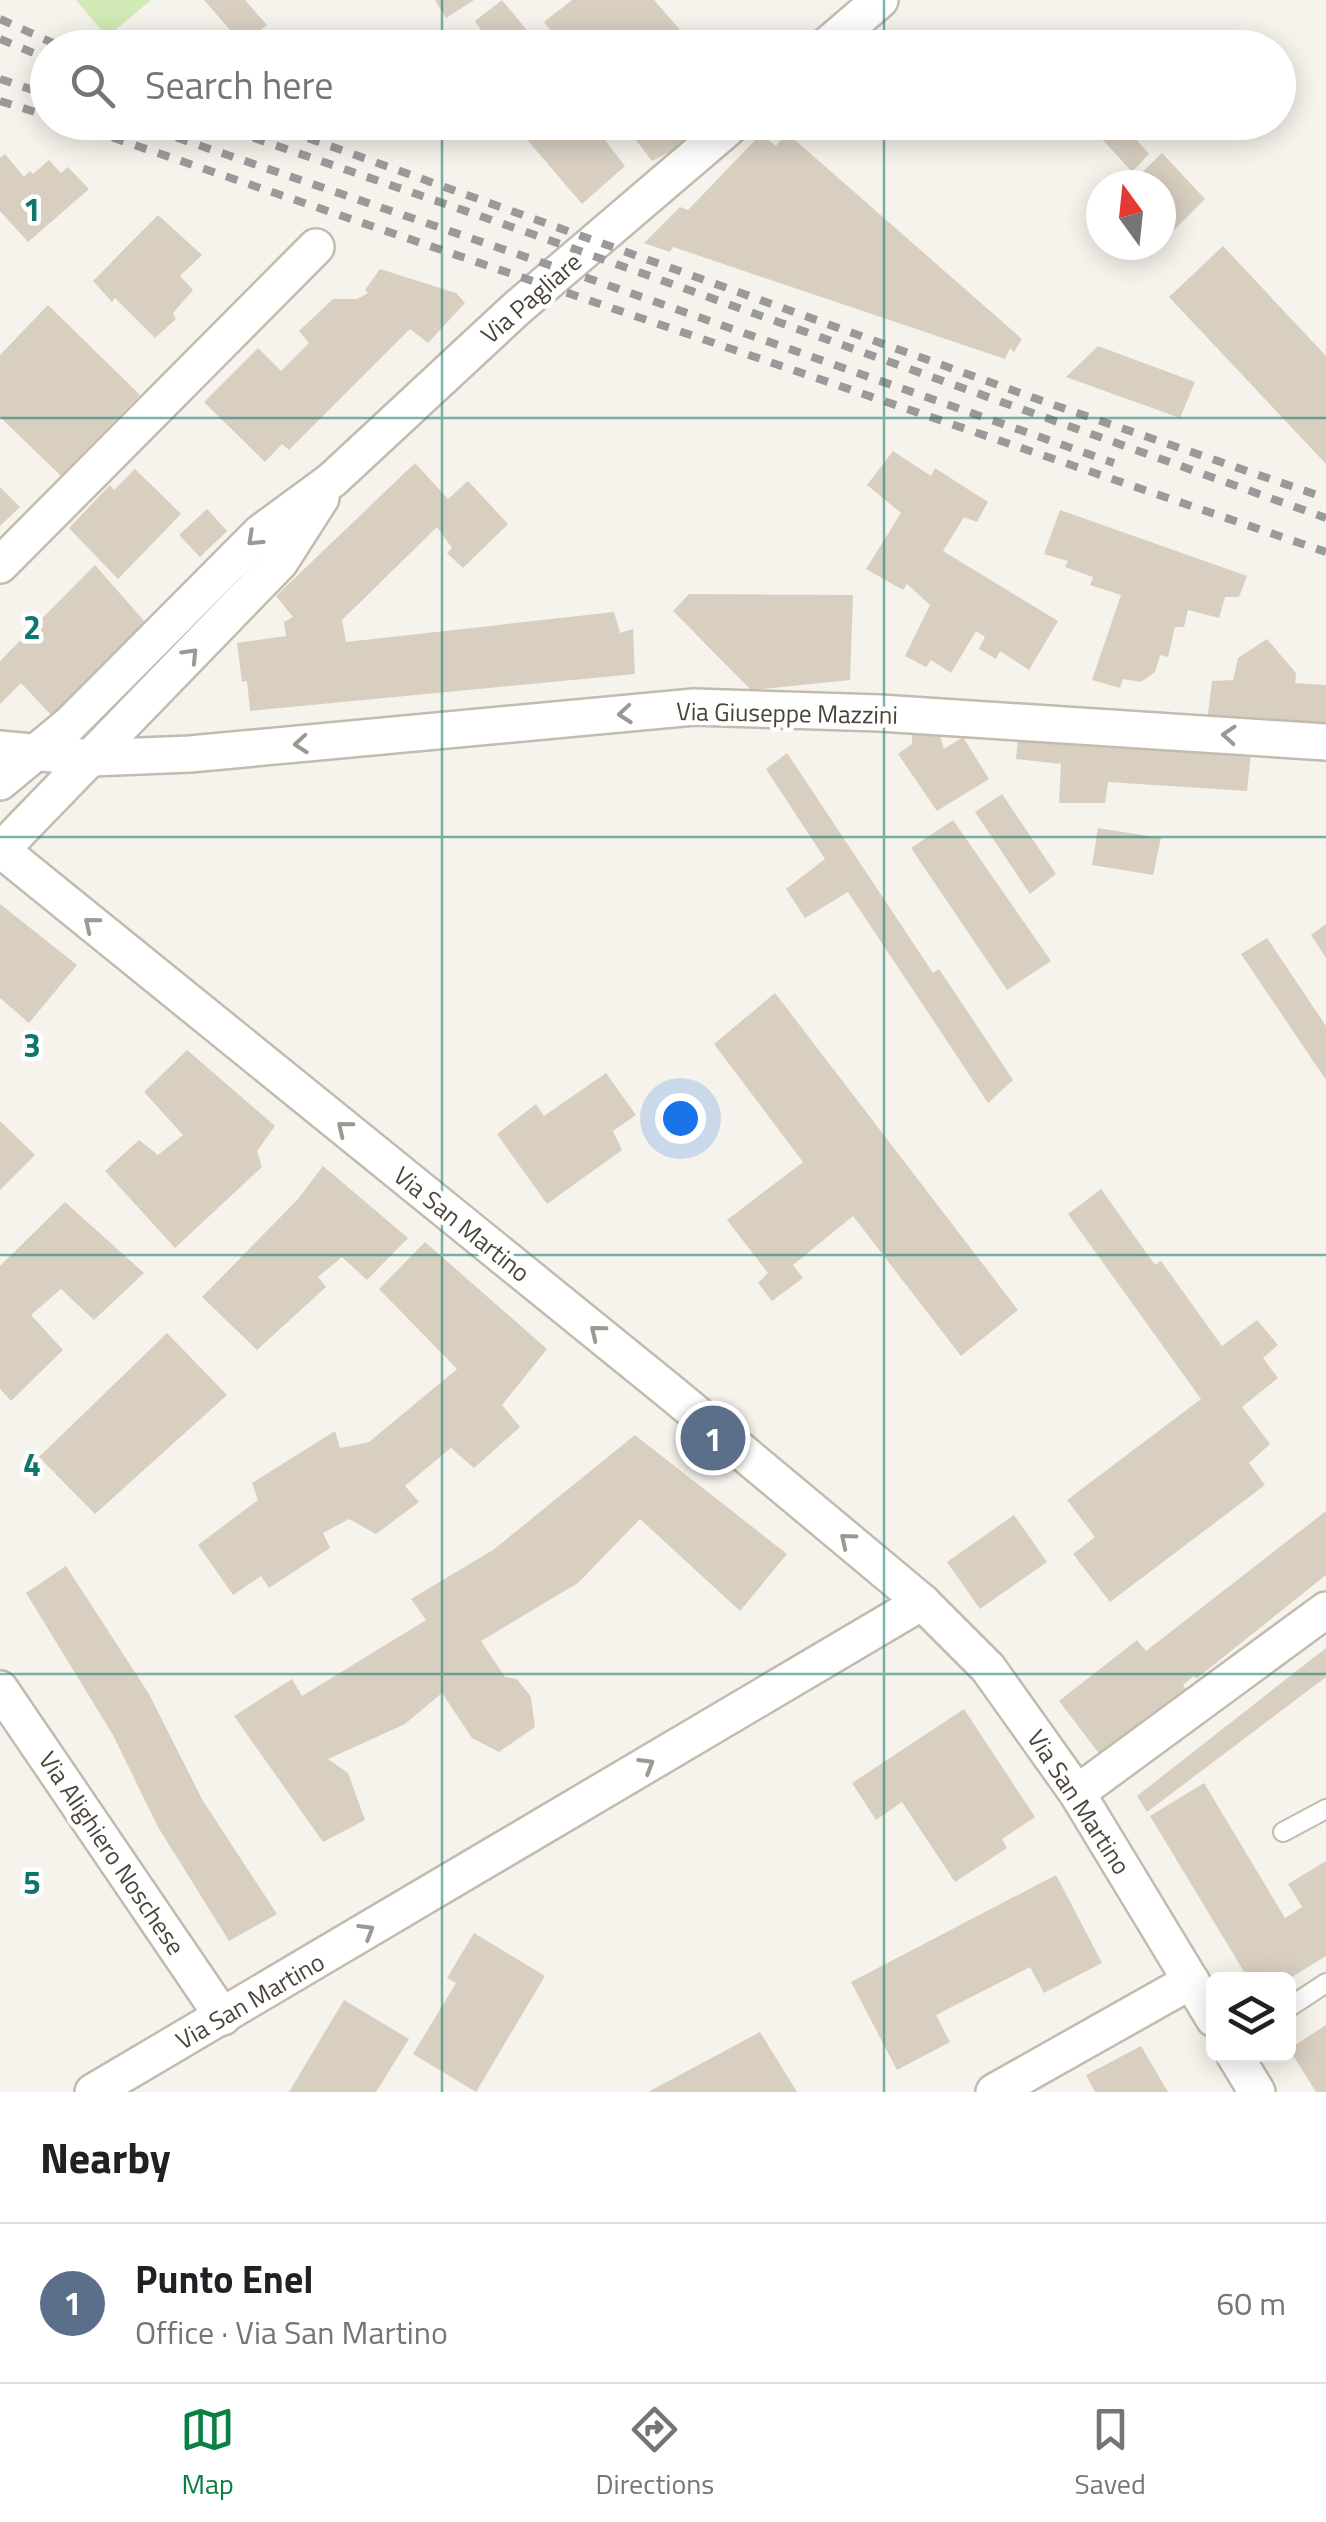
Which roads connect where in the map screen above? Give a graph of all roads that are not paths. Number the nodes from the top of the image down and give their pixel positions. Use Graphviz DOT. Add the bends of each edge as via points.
graph roads {
  1 [pos="880,0"];
  2 [pos="845,30"];
  3 [pos="715,140"];
  4 [pos="316,248"];
  5 [pos="332,480"];
  6 [pos="0,566"];
  7 [pos="146,702"];
  8 [pos="1326,742"];
  9 [pos="0,750"];
  10 [pos="37,754"];
  11 [pos="190,754"];
  12 [pos="92,758"];
  13 [pos="0,782"];
  14 [pos="0,850"];
  15 [pos="922,1602"];
  16 [pos="1326,1610"];
  17 [pos="0,1689"];
  18 [pos="1077,1793"];
  19 [pos="1326,1809"];
  20 [pos="1283,1832"];
  21 [pos="1191,1981"];
  22 [pos="1326,1983"];
  23 [pos="1296,2003"];
  24 [pos="1206,2006"];
  25 [pos="223,2017"];
  26 [pos="1239,2062"];
  27 [pos="93,2092"];
  28 [pos="994,2092"];
  29 [pos="1256,2092"];
  1 -- 2 [label="street"];
  3 -- 5 [label="street, Via Pagliare" via="516,309"];
  4 -- 6 [label="street"];
  7 -- 5 [label="street, Via Pagliare, one-way" via="280,562"];
  5 -- 10 [label="street, Via Pagliare, one-way" via="260,533"];
  7 -- 11 [label="street"];
  7 -- 12 [label="street, Via Pagliare"];
  8 -- 11 [label="street, Via Giuseppe Mazzini, one-way" via="694,707"];
  9 -- 10 [label="street, Via Giuseppe Mazzini"];
  10 -- 12 [label="street, Via Giuseppe Mazzini"];
  10 -- 13 [label="street, Via Pagliare"];
  11 -- 12 [label="street, Via Giuseppe Mazzini"];
  12 -- 14 [label="street, Via Pagliare"];
  15 -- 14 [label="street, Via San Martino, one-way"];
  15 -- 18 [label="street, Via San Martino" via="988,1668"];
  25 -- 15 [label="street, Via San Martino, one-way"];
  16 -- 18 [label="street"];
  17 -- 25 [label="street, Via Alighiero Noschese"];
  18 -- 21 [label="street, Via San Martino"];
  19 -- 20 [label="lane"];
  21 -- 24 [label="street, Via San Martino"];
  21 -- 28 [label="street"];
  22 -- 23 [label="lane"];
  25 -- 27 [label="street, Via San Martino"];
  26 -- 29 [label="street"];
}
